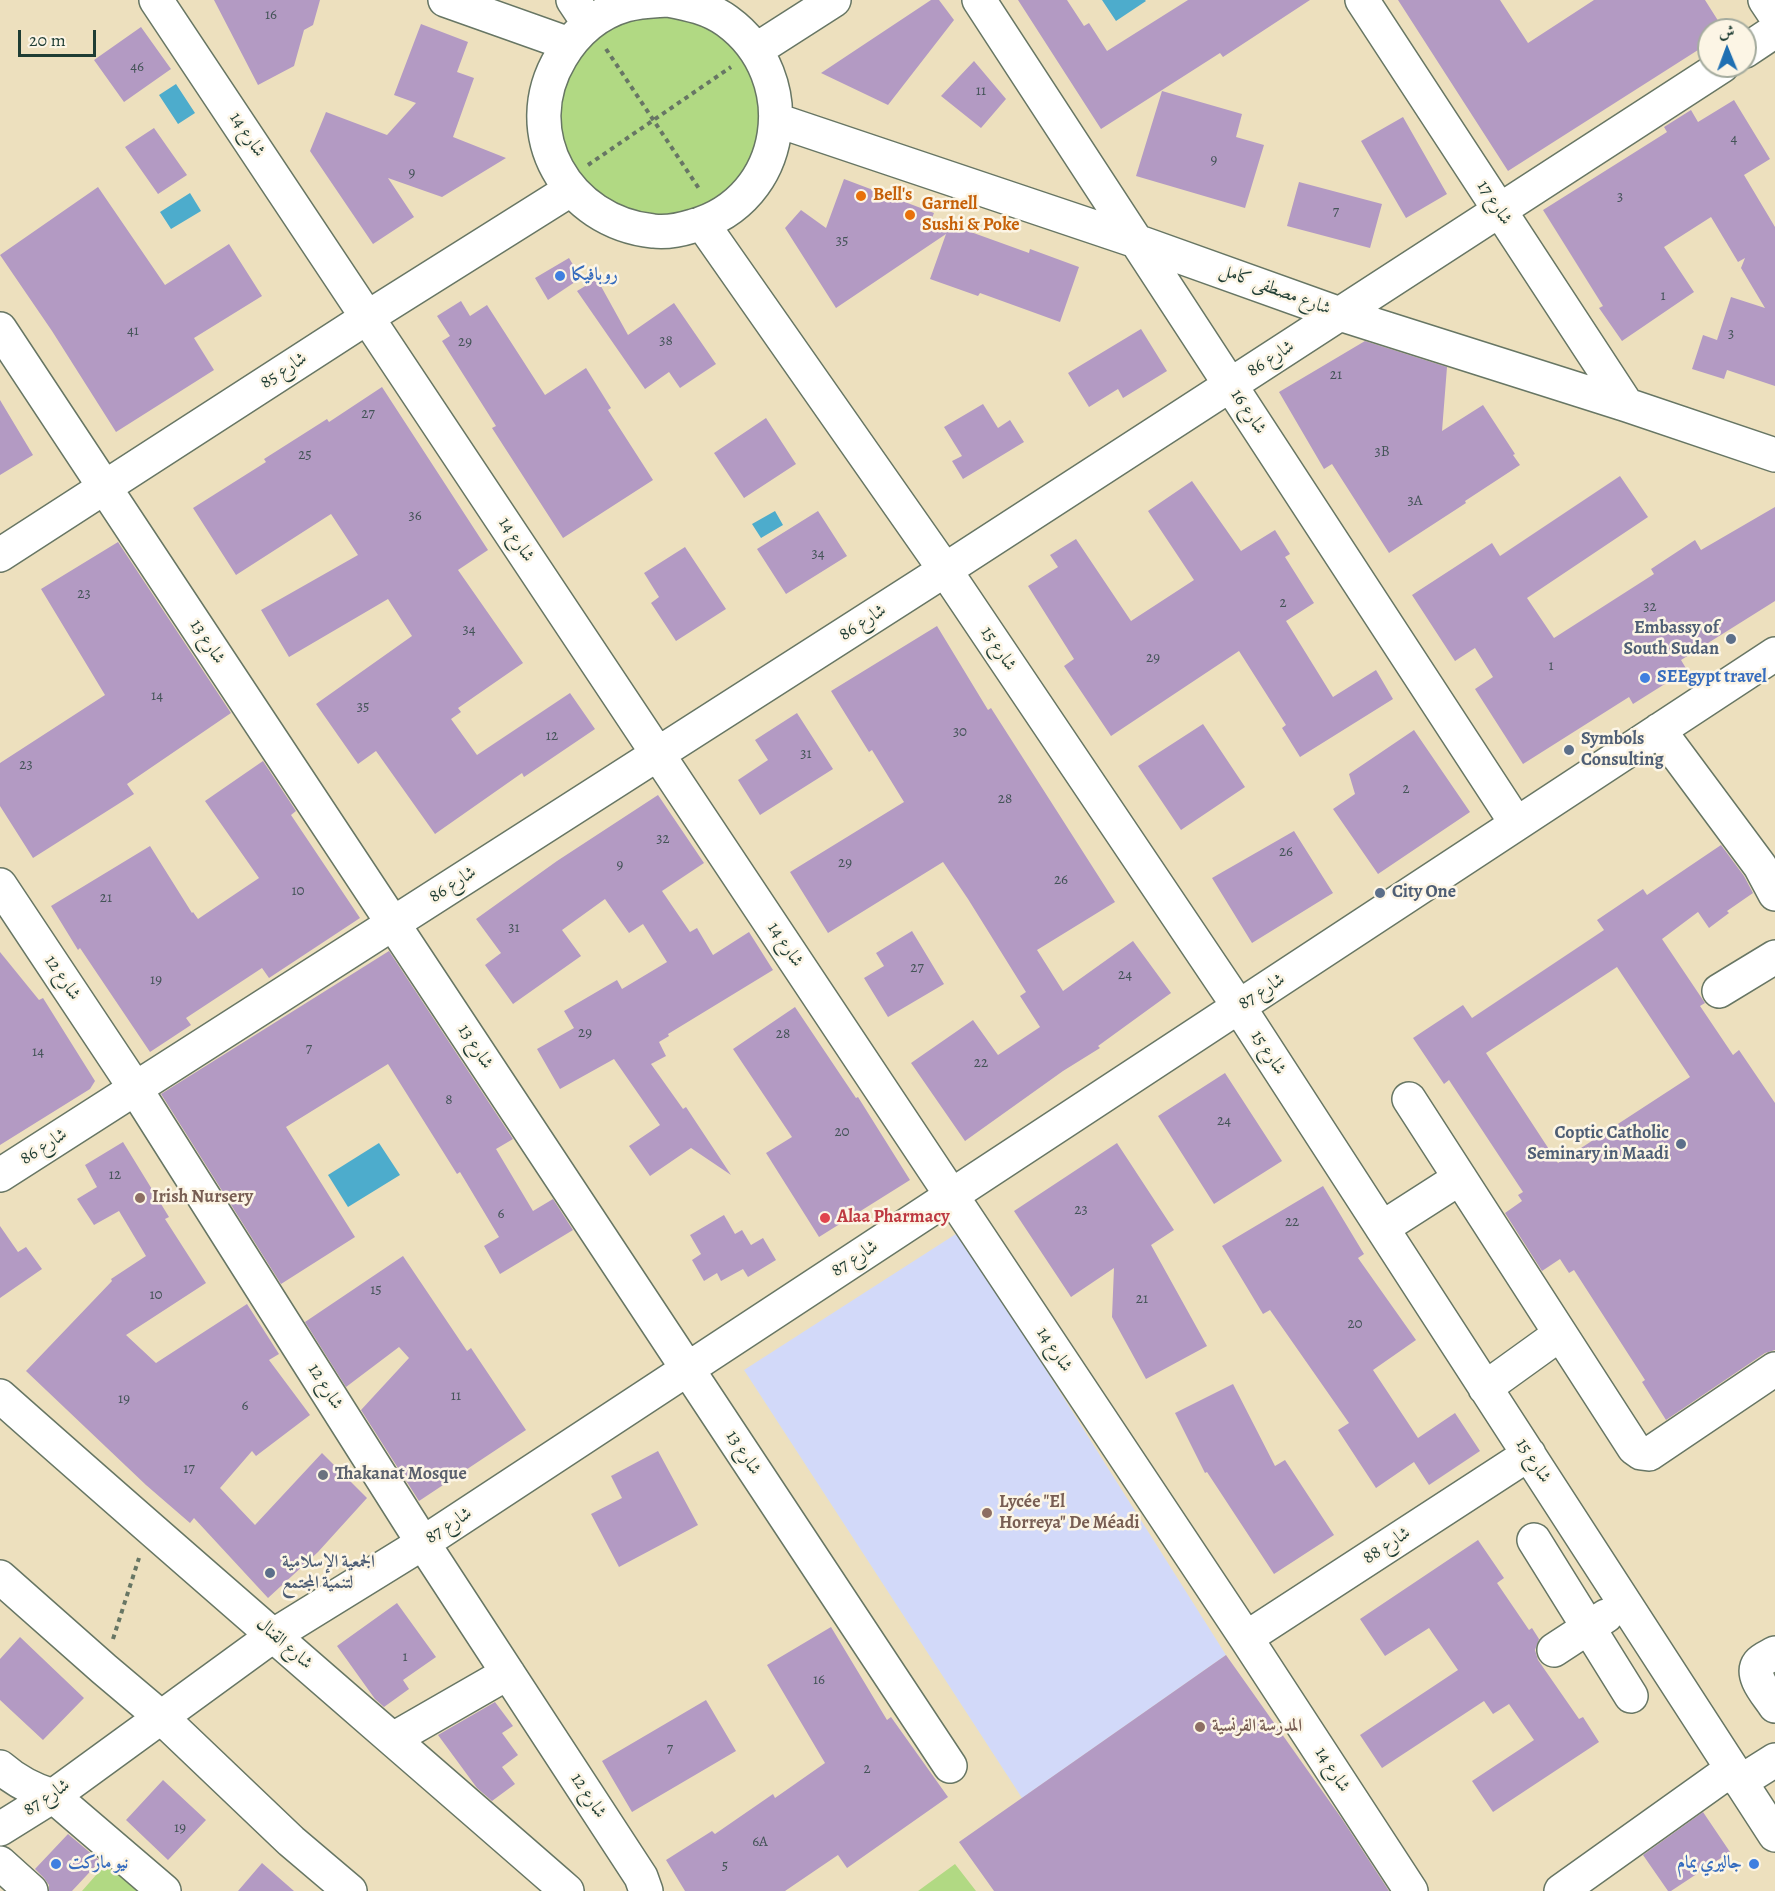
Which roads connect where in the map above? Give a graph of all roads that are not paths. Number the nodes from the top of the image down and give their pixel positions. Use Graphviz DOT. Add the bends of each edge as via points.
graph roads {
  1 [pos="156,0"];
  2 [pos="445,0"];
  3 [pos="667,0"];
  4 [pos="834,0"];
  5 [pos="979,0"];
  6 [pos="1362,0"];
  7 [pos="1766,0"];
  8 [pos="1775,15"];
  9 [pos="577,23"];
  10 [pos="1775,31"];
  11 [pos="1757,43"];
  12 [pos="756,50"];
  13 [pos="1703,78"];
  14 [pos="776,120"];
  15 [pos="568,185"];
  16 [pos="1499,210"];
  17 [pos="710,220"];
  18 [pos="1136,241"];
  19 [pos="1340,314"];
  20 [pos="368,317"];
  21 [pos="0,329"];
  22 [pos="1230,385"];
  23 [pos="1627,405"];
  24 [pos="1775,455"];
  25 [pos="104,487"];
  26 [pos="0,555"];
  27 [pos="945,570"];
  28 [pos="1775,654"];
  29 [pos="1659,730"];
  30 [pos="658,754"];
  31 [pos="1516,824"];
  32 [pos="0,885"];
  33 [pos="1775,894"];
  34 [pos="393,923"];
  35 [pos="1775,957"];
  36 [pos="1719,991"];
  37 [pos="1239,1007"];
  38 [pos="135,1088"];
  39 [pos="1409,1099"];
  40 [pos="0,1175"];
  41 [pos="1460,1178"];
  42 [pos="951,1196"];
  43 [pos="1382,1228"];
  44 [pos="1560,1334"];
  45 [pos="688,1369"];
  46 [pos="1775,1369"];
  47 [pos="1485,1388"];
  48 [pos="0,1396"];
  49 [pos="1529,1454"];
  50 [pos="1534,1540"];
  51 [pos="423,1543"];
  52 [pos="0,1577"];
  53 [pos="1625,1604"];
  54 [pos="1588,1628"];
  55 [pos="274,1635"];
  56 [pos="1246,1638"];
  57 [pos="1554,1650"];
  58 [pos="1775,1653"];
  59 [pos="508,1673"];
  60 [pos="1631,1696"];
  61 [pos="1775,1706"];
  62 [pos="162,1718"];
  63 [pos="393,1739"];
  64 [pos="1775,1760"];
  65 [pos="950,1766"];
  66 [pos="0,1767"];
  67 [pos="1736,1775"];
  68 [pos="53,1796"];
  69 [pos="0,1829"];
  70 [pos="1775,1835"];
  71 [pos="0,1863"];
  72 [pos="31,1891"];
  73 [pos="164,1891"];
  74 [pos="350,1891"];
  75 [pos="567,1891"];
  76 [pos="645,1891"];
  77 [pos="1411,1891"];
  78 [pos="1561,1891"];
  1 -- 20 [label="street, شارع 14"];
  2 -- 9 [label="street"];
  3 -- 9 [label="street" via="626,5"];
  3 -- 12 [label="street" via="708,10 742,34"];
  4 -- 12 [label="street"];
  5 -- 18 [label="street, شارع 16"];
  6 -- 16 [label="street, شارع 17"];
  7 -- 8 [label="street"];
  9 -- 15 [label="street" via="552,71 544,101 544,133 554,163"];
  10 -- 11 [label="street"];
  12 -- 14 [label="street" via="768,72"];
  13 -- 16 [label="street, شارع 86"];
  14 -- 17 [label="street" via="770,153 759,176 744,195"];
  14 -- 18 [label="street, شارع مصطفى كامل"];
  15 -- 17 [label="street" via="588,207 631,228 679,230"];
  15 -- 20 [label="street, شارع 85"];
  16 -- 19 [label="street, شارع 86"];
  16 -- 23 [label="street, شارع 17"];
  17 -- 27 [label="street, شارع 15"];
  18 -- 19 [label="street, شارع مصطفى كامل"];
  18 -- 22 [label="street, شارع 16"];
  19 -- 22 [label="street, شارع 86"];
  19 -- 23 [label="street, شارع مصطفى كامل"];
  20 -- 25 [label="street, شارع 85"];
  20 -- 30 [label="street, شارع 14"];
  21 -- 25 [label="street, شارع 13"];
  22 -- 27 [label="street, شارع 86"];
  22 -- 31 [label="street, شارع 16"];
  23 -- 24 [label="street, شارع مصطفى كامل"];
  25 -- 26 [label="street, شارع 85"];
  25 -- 34 [label="street, شارع 13"];
  27 -- 30 [label="street, شارع 86"];
  27 -- 37 [label="street, شارع 15"];
  28 -- 29 [label="street, شارع 87"];
  29 -- 31 [label="street, شارع 87"];
  29 -- 33 [label="street" via="1760,866"];
  30 -- 34 [label="street, شارع 86"];
  30 -- 42 [label="street, شارع 14"];
  31 -- 37 [label="street, شارع 87"];
  32 -- 38 [label="street, شارع 12"];
  34 -- 38 [label="street, شارع 86"];
  34 -- 45 [label="street, شارع 13"];
  35 -- 36 [label="street"];
  37 -- 42 [label="street, شارع 87"];
  37 -- 43 [label="street, شارع 15"];
  38 -- 40 [label="street, شارع 86"];
  38 -- 51 [label="street, شارع 12"];
  39 -- 41 [label="street"];
  41 -- 43 [label="street"];
  41 -- 44 [label="street"];
  42 -- 45 [label="street, شارع 87"];
  42 -- 56 [label="street, شارع 14"];
  43 -- 47 [label="street, شارع 15"];
  44 -- 46 [label="street" via="1641,1453 1649,1454"];
  44 -- 47 [label="street"];
  45 -- 51 [label="street, شارع 87"];
  45 -- 65 [label="street, شارع 13"];
  47 -- 49 [label="street, شارع 15"];
  48 -- 55 [label="street, شارع القنال"];
  49 -- 53 [label="street, شارع 15"];
  49 -- 56 [label="street, شارع 88"];
  50 -- 54 [label="street"];
  51 -- 55 [label="street, شارع 87"];
  51 -- 59 [label="street, شارع 12"];
  52 -- 62 [label="street"];
  53 -- 54 [label="street"];
  53 -- 67 [label="street, شارع 15"];
  54 -- 57 [label="street"];
  54 -- 60 [label="street"];
  55 -- 62 [label="street, شارع 87"];
  55 -- 63 [label="street, شارع القنال"];
  56 -- 77 [label="street, شارع 14"];
  58 -- 61 [label="street" via="1756,1668"];
  59 -- 63 [label="street"];
  59 -- 76 [label="street, شارع 12" via="641,1876"];
  62 -- 68 [label="street, شارع 87"];
  62 -- 74 [label="street"];
  63 -- 75 [label="street, شارع القنال"];
  64 -- 67 [label="street"];
  66 -- 68 [label="street" via="34,1790"];
  67 -- 70 [label="street, شارع 15"];
  67 -- 78 [label="street"];
  68 -- 69 [label="street, شارع 87"];
  68 -- 73 [label="street"];
  71 -- 72 [label="street"];
}
